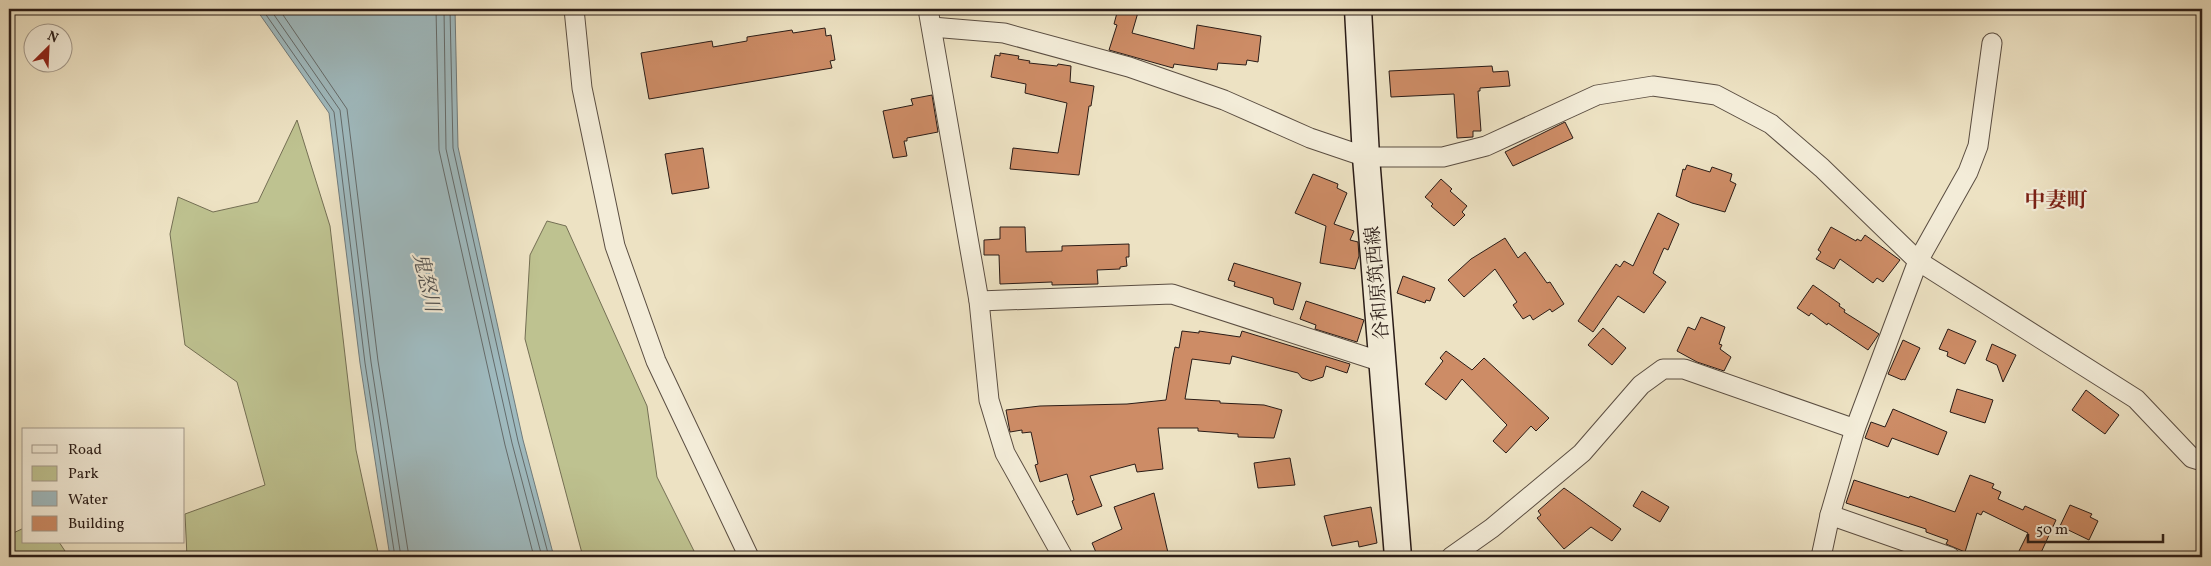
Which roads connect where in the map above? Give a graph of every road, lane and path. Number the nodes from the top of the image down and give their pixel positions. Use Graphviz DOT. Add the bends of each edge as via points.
graph roads {
  1 [pos="574,9"];
  2 [pos="928,9"];
  3 [pos="1358,9"];
  4 [pos="932,27"];
  5 [pos="1992,43"];
  6 [pos="1366,157"];
  7 [pos="1918,261"];
  8 [pos="979,301"];
  9 [pos="1382,362"];
  10 [pos="1855,428"];
  11 [pos="2202,461"];
  12 [pos="1830,515"];
  13 [pos="749,557"];
  14 [pos="1063,557"];
  15 [pos="1398,557"];
  16 [pos="1451,557"];
  17 [pos="1822,557"];
  18 [pos="1950,557"];
  1 -- 13 [label="street" via="582,88 615,246 656,361"];
  2 -- 4 [label="street"];
  3 -- 6 [label="main road, 谷和原筑西線"];
  4 -- 6 [label="street" via="1004,33 1129,67 1224,100 1310,138"];
  4 -- 8 [label="street"];
  5 -- 7 [label="street" via="1978,146 1968,172"];
  6 -- 7 [label="street" via="1443,157 1486,146 1597,95 1653,86 1716,95 1771,124 1822,168"];
  6 -- 9 [label="main road, 谷和原筑西線"];
  7 -- 10 [label="street"];
  7 -- 11 [label="street" via="2136,399 2192,458"];
  8 -- 9 [label="street" via="1172,294"];
  8 -- 14 [label="street" via="989,400 1005,453"];
  9 -- 15 [label="main road, 谷和原筑西線"];
  10 -- 12 [label="street"];
  10 -- 16 [label="street" via="1684,369 1663,369 1642,385 1582,453 1492,528"];
  12 -- 17 [label="street"];
  12 -- 18 [label="street"];
}
